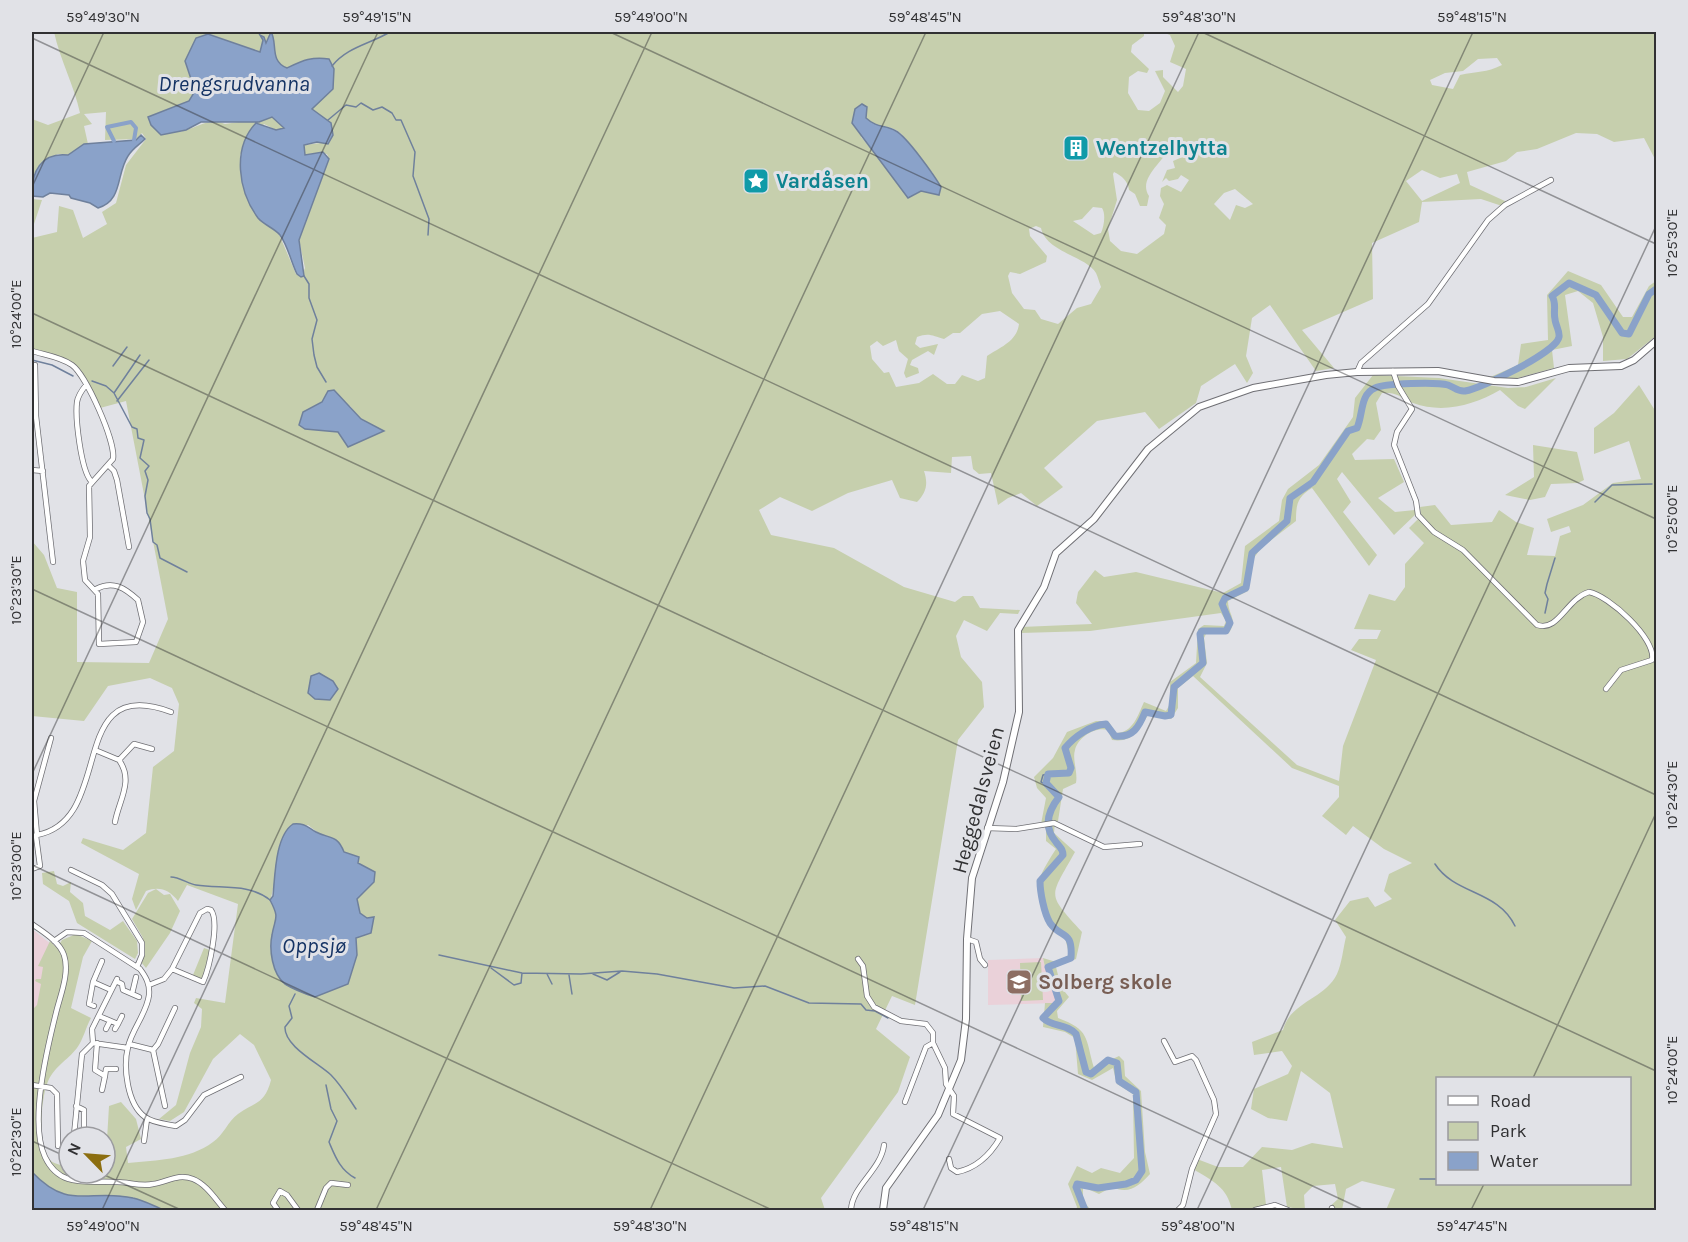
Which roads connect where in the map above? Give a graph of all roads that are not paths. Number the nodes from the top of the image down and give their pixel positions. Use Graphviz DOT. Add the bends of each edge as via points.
graph roads {
  1 [pos="1551,180"];
  2 [pos="1656,341"];
  3 [pos="32,351"];
  4 [pos="35,365"];
  5 [pos="1393,371"];
  6 [pos="1357,372"];
  7 [pos="86,385"];
  8 [pos="109,466"];
  9 [pos="32,470"];
  10 [pos="43,471"];
  11 [pos="91,481"];
  12 [pos="129,547"];
  13 [pos="53,562"];
  14 [pos="96,590"];
  15 [pos="1606,689"];
  16 [pos="171,712"];
  17 [pos="51,738"];
  18 [pos="152,749"];
  19 [pos="95,750"];
  20 [pos="119,760"];
  21 [pos="115,822"];
  22 [pos="987,828"];
  23 [pos="35,836"];
  24 [pos="1140,844"];
  25 [pos="32,869"];
  26 [pos="71,870"];
  27 [pos="32,924"];
  28 [pos="967,939"];
  29 [pos="54,941"];
  30 [pos="858,959"];
  31 [pos="102,961"];
  32 [pos="985,965"];
  33 [pos="137,967"];
  34 [pos="172,969"];
  35 [pos="136,978"];
  36 [pos="93,982"];
  37 [pos="149,985"];
  38 [pos="111,990"];
  39 [pos="132,994"];
  40 [pos="139,997"];
  41 [pos="98,1008"];
  42 [pos="175,1008"];
  43 [pos="99,1016"];
  44 [pos="122,1016"];
  45 [pos="1164,1041"];
  46 [pos="95,1043"];
  47 [pos="933,1044"];
  48 [pos="128,1046"];
  49 [pos="153,1050"];
  50 [pos="116,1069"];
  51 [pos="105,1076"];
  52 [pos="241,1077"];
  53 [pos="32,1084"];
  54 [pos="43,1087"];
  55 [pos="950,1089"];
  56 [pos="102,1090"];
  57 [pos="905,1102"];
  58 [pos="75,1106"];
  59 [pos="165,1106"];
  60 [pos="147,1119"];
  61 [pos="58,1125"];
  62 [pos="74,1125"];
  63 [pos="85,1125"];
  64 [pos="144,1141"];
  65 [pos="884,1145"];
  66 [pos="949,1159"];
  67 [pos="348,1185"];
  68 [pos="225,1210"];
  69 [pos="278,1210"];
  70 [pos="298,1210"];
  71 [pos="317,1210"];
  72 [pos="850,1210"];
  73 [pos="883,1210"];
  74 [pos="1178,1210"];
  75 [pos="1255,1210"];
  76 [pos="1288,1210"];
  1 -- 6 [label="street" via="1505,205 1488,220 1428,304 1361,363"];
  2 -- 5 [label="main road, Heggedalsveien" via="1621,366 1569,368 1518,382 1438,371"];
  3 -- 7 [label="street" via="71,364"];
  4 -- 10 [label="street"];
  5 -- 6 [label="main road, Heggedalsveien"];
  5 -- 15 [label="street" via="1412,409 1397,432 1396,452 1418,515 1426,524 1463,550 1537,625 1552,624 1576,597 1589,592 1607,600 1643,634 1653,652 1652,660 1622,670"];
  6 -- 22 [label="main road, Heggedalsveien" via="1253,388 1198,407 1154,442 1094,519 1056,553 1044,587 1018,630 1020,703 1003,782"];
  7 -- 8 [label="street" via="112,442 114,452"];
  7 -- 11 [label="street" via="79,395 77,410 85,472"];
  8 -- 11 [label="street"];
  8 -- 12 [label="street" via="117,480"];
  9 -- 10 [label="street"];
  10 -- 13 [label="street"];
  11 -- 14 [label="street" via="87,495 90,537 83,561 85,580"];
  14 -- 14 [label="street" via="99,644 136,642 143,622 138,600 111,584"];
  16 -- 19 [label="street" via="141,703 119,709 104,724"];
  17 -- 23 [label="street" via="34,801"];
  18 -- 20 [label="street" via="134,744"];
  19 -- 20 [label="street"];
  19 -- 23 [label="street" via="76,808 58,828"];
  20 -- 21 [label="street" via="127,780"];
  22 -- 24 [label="street" via="1016,829 1048,823 1063,826 1104,847"];
  22 -- 28 [label="main road, Heggedalsveien" via="973,870"];
  23 -- 25 [label="street" via="40,866"];
  26 -- 33 [label="street" via="112,894 142,943"];
  27 -- 29 [label="street"];
  28 -- 32 [label="street" via="976,942"];
  28 -- 55 [label="main road, Heggedalsveien" via="962,1051"];
  29 -- 33 [label="street" via="67,932 84,933"];
  29 -- 54 [label="street" via="64,956 65,967"];
  30 -- 47 [label="street" via="863,966 867,996 874,1007 901,1021 926,1024 933,1033"];
  31 -- 36 [label="street"];
  33 -- 37 [label="street"];
  34 -- 34 [label="street" via="200,913 211,910 212,945 203,982"];
  34 -- 37 [label="street" via="164,979"];
  35 -- 39 [label="street"];
  36 -- 38 [label="street"];
  36 -- 41 [label="street" via="89,1004"];
  37 -- 48 [label="street" via="148,999"];
  38 -- 39 [label="street" via="116,980"];
  38 -- 41 [label="street"];
  39 -- 40 [label="street"];
  41 -- 43 [label="street"];
  42 -- 49 [label="street"];
  43 -- 44 [label="street" via="108,1025 118,1024"];
  43 -- 46 [label="street" via="91,1034"];
  45 -- 74 [label="street" via="1175,1062 1191,1056 1196,1060 1217,1108"];
  46 -- 48 [label="street"];
  46 -- 51 [label="street" via="95,1070"];
  46 -- 58 [label="street" via="82,1054"];
  47 -- 55 [label="street"];
  47 -- 57 [label="street" via="927,1045"];
  48 -- 49 [label="street"];
  48 -- 60 [label="street" via="129,1088 137,1109"];
  49 -- 59 [label="street"];
  50 -- 51 [label="street" via="105,1068"];
  51 -- 56 [label="street"];
  52 -- 60 [label="street" via="204,1095 176,1126"];
  53 -- 54 [label="street"];
  54 -- 61 [label="street" via="57,1094"];
  54 -- 68 [label="street" via="41,1145 49,1164 61,1177 76,1182 145,1185 184,1176 200,1182"];
  55 -- 66 [label="street" via="954,1096 953,1114 1000,1138 971,1168 957,1172 951,1168"];
  55 -- 73 [label="main road, Heggedalsveien" via="934,1121 890,1180"];
  58 -- 62 [label="street"];
  58 -- 63 [label="street" via="84,1110"];
  60 -- 64 [label="street"];
  65 -- 72 [label="street"];
  67 -- 71 [label="street" via="331,1183"];
  69 -- 70 [label="street" via="273,1203 280,1191"];
  75 -- 76 [label="street" via="1275,1204"];
}
